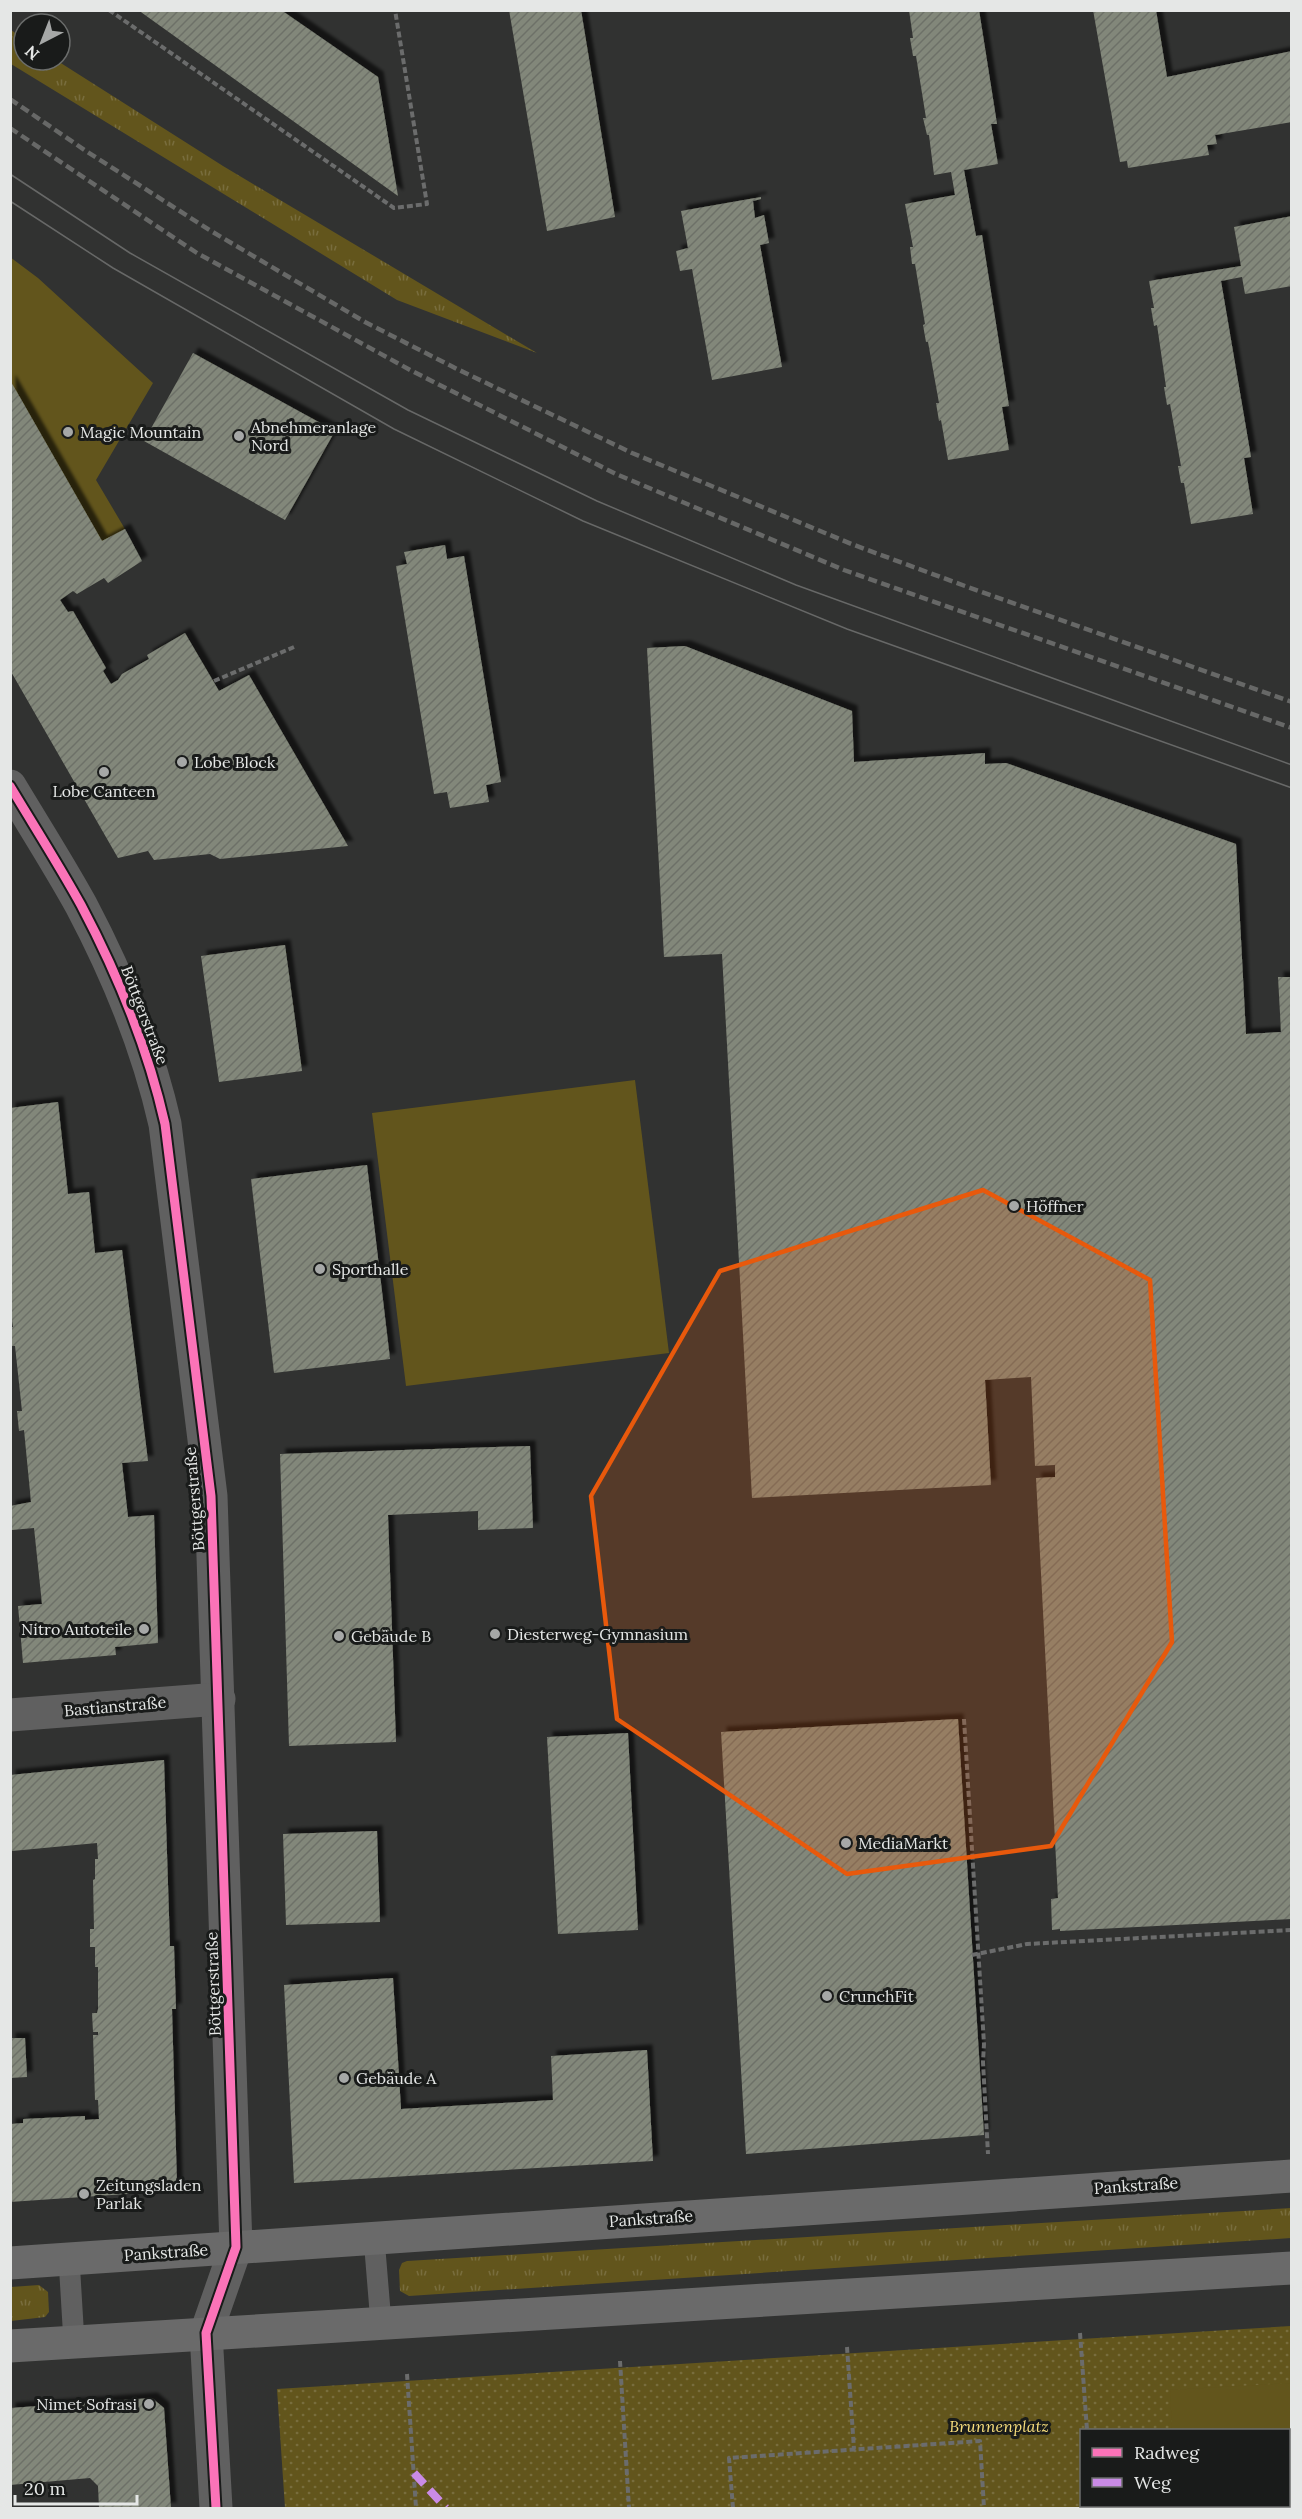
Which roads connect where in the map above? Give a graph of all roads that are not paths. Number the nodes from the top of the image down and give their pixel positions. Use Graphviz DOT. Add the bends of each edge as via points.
graph roads {
  1 [pos="10,786"];
  2 [pos="219,1699"];
  3 [pos="10,1715"];
  4 [pos="1292,2176"];
  5 [pos="374,2238"];
  6 [pos="236,2247"];
  7 [pos="69,2259"];
  8 [pos="10,2263"];
  9 [pos="1292,2268"];
  10 [pos="381,2323"];
  11 [pos="206,2333"];
  12 [pos="74,2342"];
  13 [pos="10,2346"];
  14 [pos="216,2508"];
  1 -- 2 [label="street, Böttgerstraße" via="105,954 156,1082 165,1124 211,1496"];
  2 -- 3 [label="street, Bastianstraße"];
  2 -- 6 [label="street, Böttgerstraße"];
  4 -- 5 [label="main road, Pankstraße"];
  5 -- 6 [label="main road, Pankstraße"];
  5 -- 10 [label="lane"];
  6 -- 7 [label="main road, Pankstraße"];
  6 -- 11 [label="street"];
  7 -- 8 [label="main road, Pankstraße"];
  7 -- 12 [label="lane"];
  9 -- 10 [label="main road"];
  10 -- 11 [label="main road"];
  11 -- 12 [label="main road"];
  11 -- 14 [label="street"];
  12 -- 13 [label="main road"];
}
